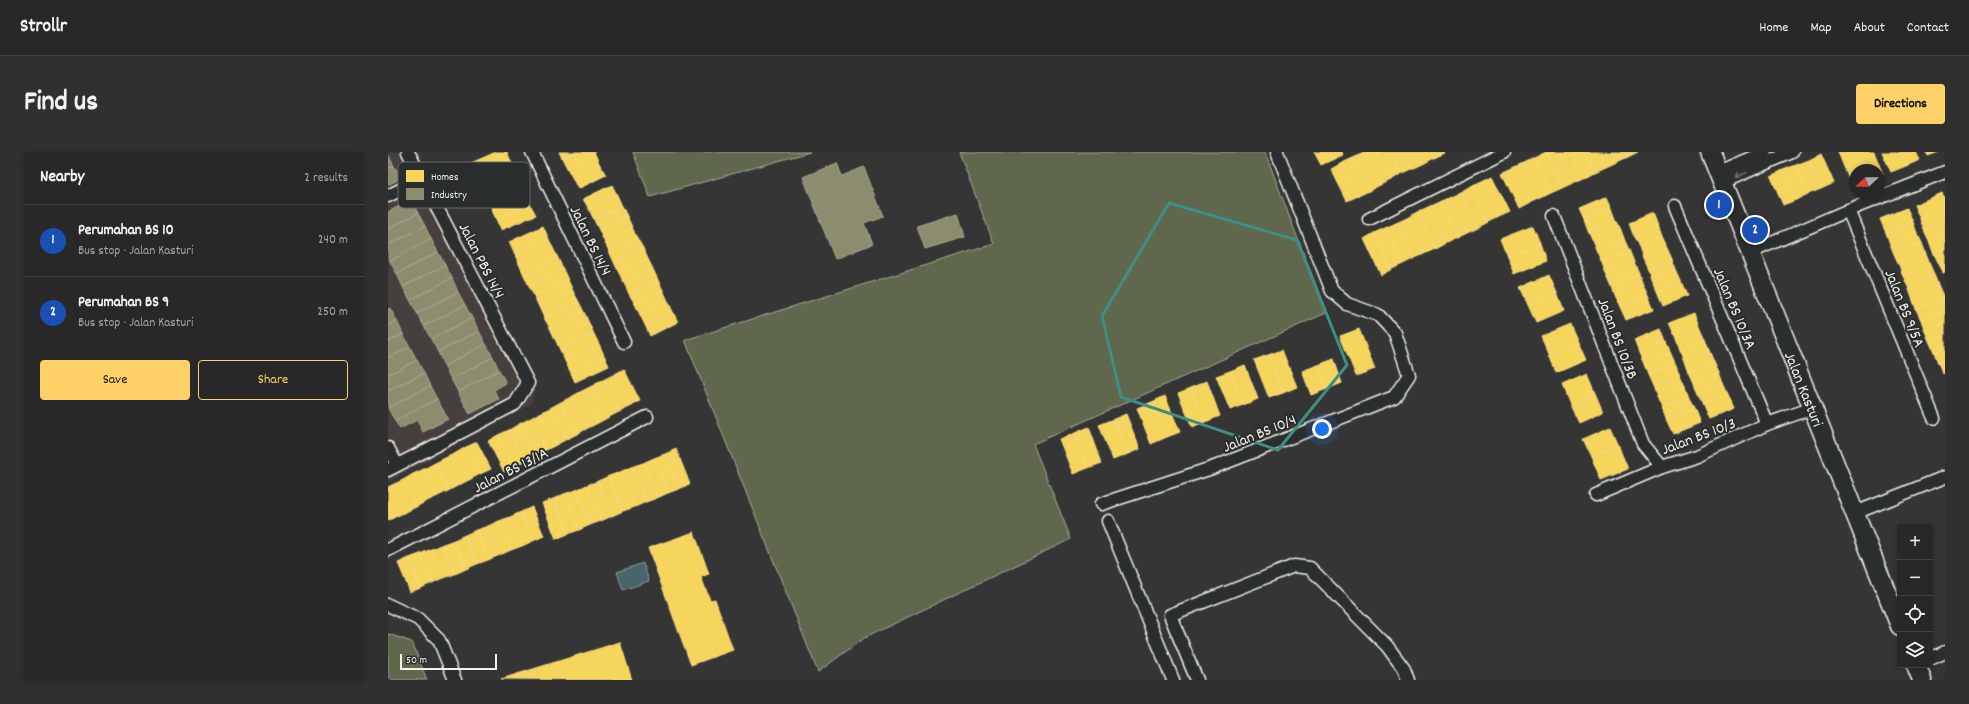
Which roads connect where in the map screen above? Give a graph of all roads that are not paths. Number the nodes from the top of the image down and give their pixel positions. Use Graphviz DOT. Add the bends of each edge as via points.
graph roads {
  1 [pos="408,152"];
  2 [pos="532,152"];
  3 [pos="1277,152"];
  4 [pos="1504,152"];
  5 [pos="1710,152"];
  6 [pos="1765,152"];
  7 [pos="1792,152"];
  8 [pos="413,162"];
  9 [pos="1945,172"];
  10 [pos="1720,177"];
  11 [pos="398,191"];
  12 [pos="388,196"];
  13 [pos="1675,206"];
  14 [pos="438,208"];
  15 [pos="1848,210"];
  16 [pos="1554,216"];
  17 [pos="1369,219"];
  18 [pos="1751,252"];
  19 [pos="624,342"];
  20 [pos="1813,408"];
  21 [pos="647,417"];
  22 [pos="1934,418"];
  23 [pos="1767,424"];
  24 [pos="388,448"];
  25 [pos="393,467"];
  26 [pos="1662,467"];
  27 [pos="1945,477"];
  28 [pos="1596,495"];
  29 [pos="1101,504"];
  30 [pos="1855,513"];
  31 [pos="1108,521"];
  32 [pos="388,550"];
  33 [pos="388,605"];
  34 [pos="1897,618"];
  35 [pos="1945,652"];
  36 [pos="1933,658"];
  37 [pos="1917,668"];
  38 [pos="455,680"];
  39 [pos="1173,680"];
  40 [pos="1197,680"];
  41 [pos="1408,680"];
  42 [pos="1922,680"];
  1 -- 8 [label="street, Jalan PBS 14/4"];
  2 -- 19 [label="street, Jalan BS 14/4"];
  3 -- 29 [label="street, Jalan BS 10/4" via="1332,291 1347,304 1378,315 1395,333 1409,375 1394,397 1212,468"];
  4 -- 17 [label="street"];
  5 -- 10 [label="street, Jalan Kasturi"];
  6 -- 10 [label="street"];
  7 -- 10 [label="street, one-way"];
  9 -- 15 [label="street"];
  10 -- 18 [label="street, Jalan Kasturi"];
  11 -- 12 [label="street"];
  13 -- 23 [label="street, Jalan BS 10/3A"];
  14 -- 25 [label="street, Jalan PBS 14/4" via="528,383 515,404"];
  15 -- 18 [label="street"];
  15 -- 22 [label="street, Jalan BS 9/5A"];
  16 -- 26 [label="street, Jalan BS 10/3B" via="1643,444"];
  18 -- 20 [label="street, Jalan Kasturi"];
  20 -- 23 [label="street, Jalan BS 10/3"];
  20 -- 30 [label="street, Jalan Kasturi"];
  21 -- 32 [label="street, Jalan BS 13/1A"];
  23 -- 26 [label="street, Jalan BS 10/3" via="1697,456"];
  24 -- 25 [label="street"];
  26 -- 28 [label="street, Jalan BS 10/3"];
  27 -- 30 [label="street"];
  30 -- 34 [label="street, Jalan Kasturi"];
  31 -- 39 [label="street"];
  33 -- 38 [label="street" via="418,619 439,640"];
  35 -- 36 [label="street"];
  37 -- 42 [label="street"];
  40 -- 41 [label="street" via="1170,615 1294,566 1310,568 1387,646 1404,669"];
}
